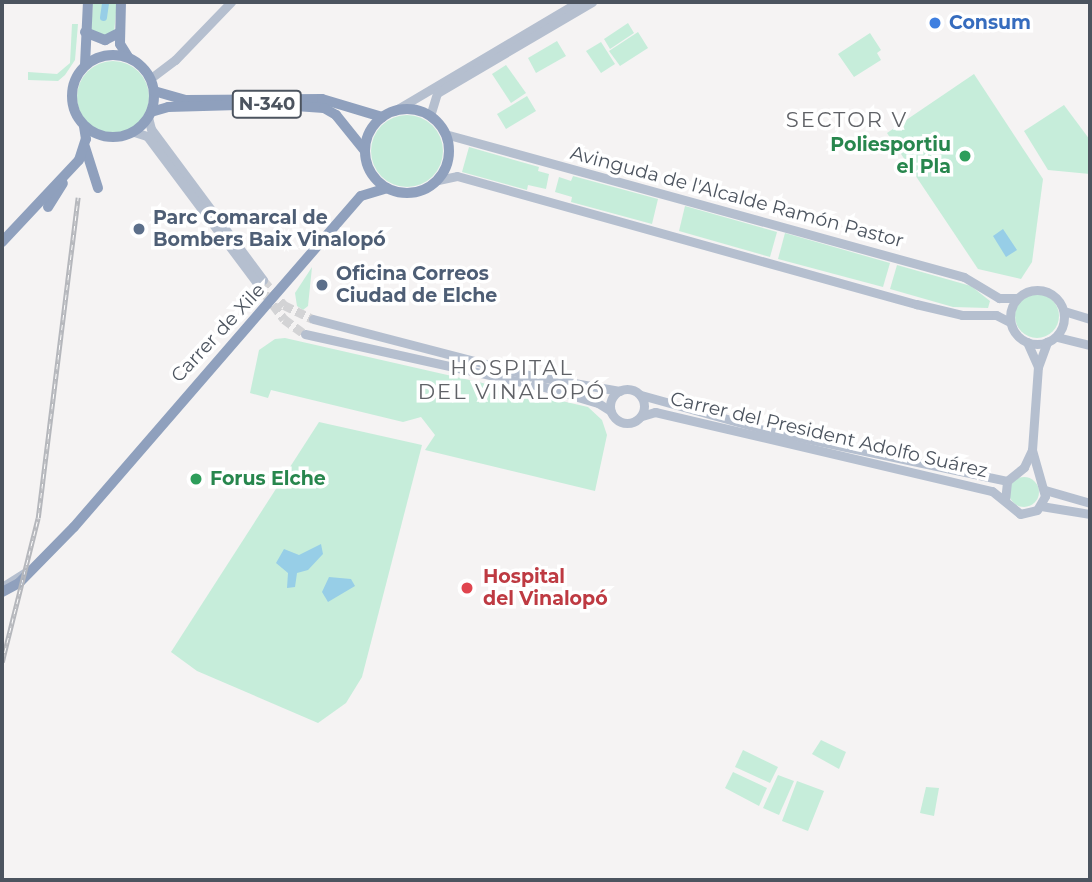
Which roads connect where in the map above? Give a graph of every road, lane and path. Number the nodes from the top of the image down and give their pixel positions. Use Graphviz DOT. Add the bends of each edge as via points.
graph roads {
  1 [pos="88,2"];
  2 [pos="121,2"];
  3 [pos="231,2"];
  4 [pos="578,2"];
  5 [pos="592,2"];
  6 [pos="85,32"];
  7 [pos="119,33"];
  8 [pos="128,57"];
  9 [pos="85,65"];
  10 [pos="151,78"];
  11 [pos="154,90"];
  12 [pos="394,111"];
  13 [pos="150,115"];
  14 [pos="430,116"];
  15 [pos="382,117"];
  16 [pos="84,126"];
  17 [pos="134,132"];
  18 [pos="445,134"];
  19 [pos="85,147"];
  20 [pos="365,151"];
  21 [pos="67,172"];
  22 [pos="438,180"];
  23 [pos="98,188"];
  24 [pos="387,188"];
  25 [pos="48,207"];
  26 [pos="2,242"];
  27 [pos="1016,298"];
  28 [pos="1064,311"];
  29 [pos="313,319"];
  30 [pos="1090,319"];
  31 [pos="1010,322"];
  32 [pos="305,334"];
  33 [pos="1056,337"];
  34 [pos="1027,342"];
  35 [pos="1047,342"];
  36 [pos="1090,345"];
  37 [pos="1038,367"];
  38 [pos="620,391"];
  39 [pos="641,395"];
  40 [pos="611,411"];
  41 [pos="642,416"];
  42 [pos="1032,450"];
  43 [pos="1017,473"];
  44 [pos="1040,480"];
  45 [pos="1007,481"];
  46 [pos="1045,490"];
  47 [pos="1005,503"];
  48 [pos="1090,503"];
  49 [pos="1041,506"];
  50 [pos="1090,514"];
  51 [pos="2,590"];
  1 -- 6 [label="highway"];
  2 -- 7 [label="highway"];
  3 -- 10 [label="main road"];
  4 -- 12 [label="main road"];
  5 -- 14 [label="main road" via="436,93"];
  6 -- 7 [label="highway" via="99,40"];
  6 -- 9 [label="highway"];
  7 -- 8 [label="highway"];
  8 -- 9 [label="highway" via="110,54"];
  8 -- 10 [label="highway"];
  9 -- 16 [label="highway" via="72,91 75,113"];
  10 -- 11 [label="highway"];
  11 -- 13 [label="highway"];
  11 -- 15 [label="highway, N-340" via="186,100 322,99"];
  12 -- 14 [label="highway"];
  12 -- 15 [label="highway"];
  13 -- 17 [label="highway"];
  13 -- 17 [label="main road" via="151,129 260,282 146,136"];
  13 -- 20 [label="highway, N-340" via="168,107 267,104 324,108 337,115"];
  14 -- 18 [label="highway"];
  15 -- 20 [label="highway" via="367,138"];
  16 -- 17 [label="highway" via="111,137"];
  16 -- 19 [label="highway"];
  18 -- 22 [label="highway" via="447,163"];
  18 -- 27 [label="main road, Avinguda de l'Alcalde Ramón Pastor" via="964,277 999,298"];
  19 -- 21 [label="highway"];
  19 -- 23 [label="highway"];
  20 -- 24 [label="highway, N-340" via="371,172"];
  21 -- 25 [label="highway"];
  21 -- 26 [label="highway"];
  22 -- 24 [label="highway" via="410,193"];
  22 -- 31 [label="main road" via="457,176 915,304 962,315 996,315"];
  24 -- 51 [label="highway, Carrer de Xile" via="368,191 354,203 74,527 19,583"];
  27 -- 28 [label="main road" via="1030,291 1047,292"];
  27 -- 31 [label="main road"];
  28 -- 30 [label="main road"];
  28 -- 33 [label="main road"];
  29 -- 38 [label="main road" via="536,377"];
  31 -- 34 [label="main road"];
  32 -- 40 [label="main road" via="544,387"];
  33 -- 35 [label="main road"];
  33 -- 36 [label="main road"];
  34 -- 35 [label="main road"];
  34 -- 37 [label="main road"];
  35 -- 37 [label="main road"];
  37 -- 42 [label="main road"];
  38 -- 39 [label="main road" via="631,389"];
  38 -- 40 [label="main road" via="612,398"];
  39 -- 41 [label="main road"];
  39 -- 45 [label="main road, Carrer del President Adolfo Suárez" via="770,431"];
  40 -- 41 [label="main road" via="626,424"];
  41 -- 47 [label="main road, Carrer del President Adolfo Suárez" via="655,412 967,485 992,491"];
  42 -- 43 [label="main road"];
  42 -- 44 [label="main road"];
  43 -- 44 [label="main road" via="1030,473"];
  43 -- 45 [label="main road"];
  44 -- 46 [label="main road"];
  45 -- 47 [label="main road"];
  46 -- 48 [label="main road"];
  46 -- 49 [label="main road"];
  47 -- 49 [label="main road" via="1020,514"];
  49 -- 50 [label="main road"];
}
